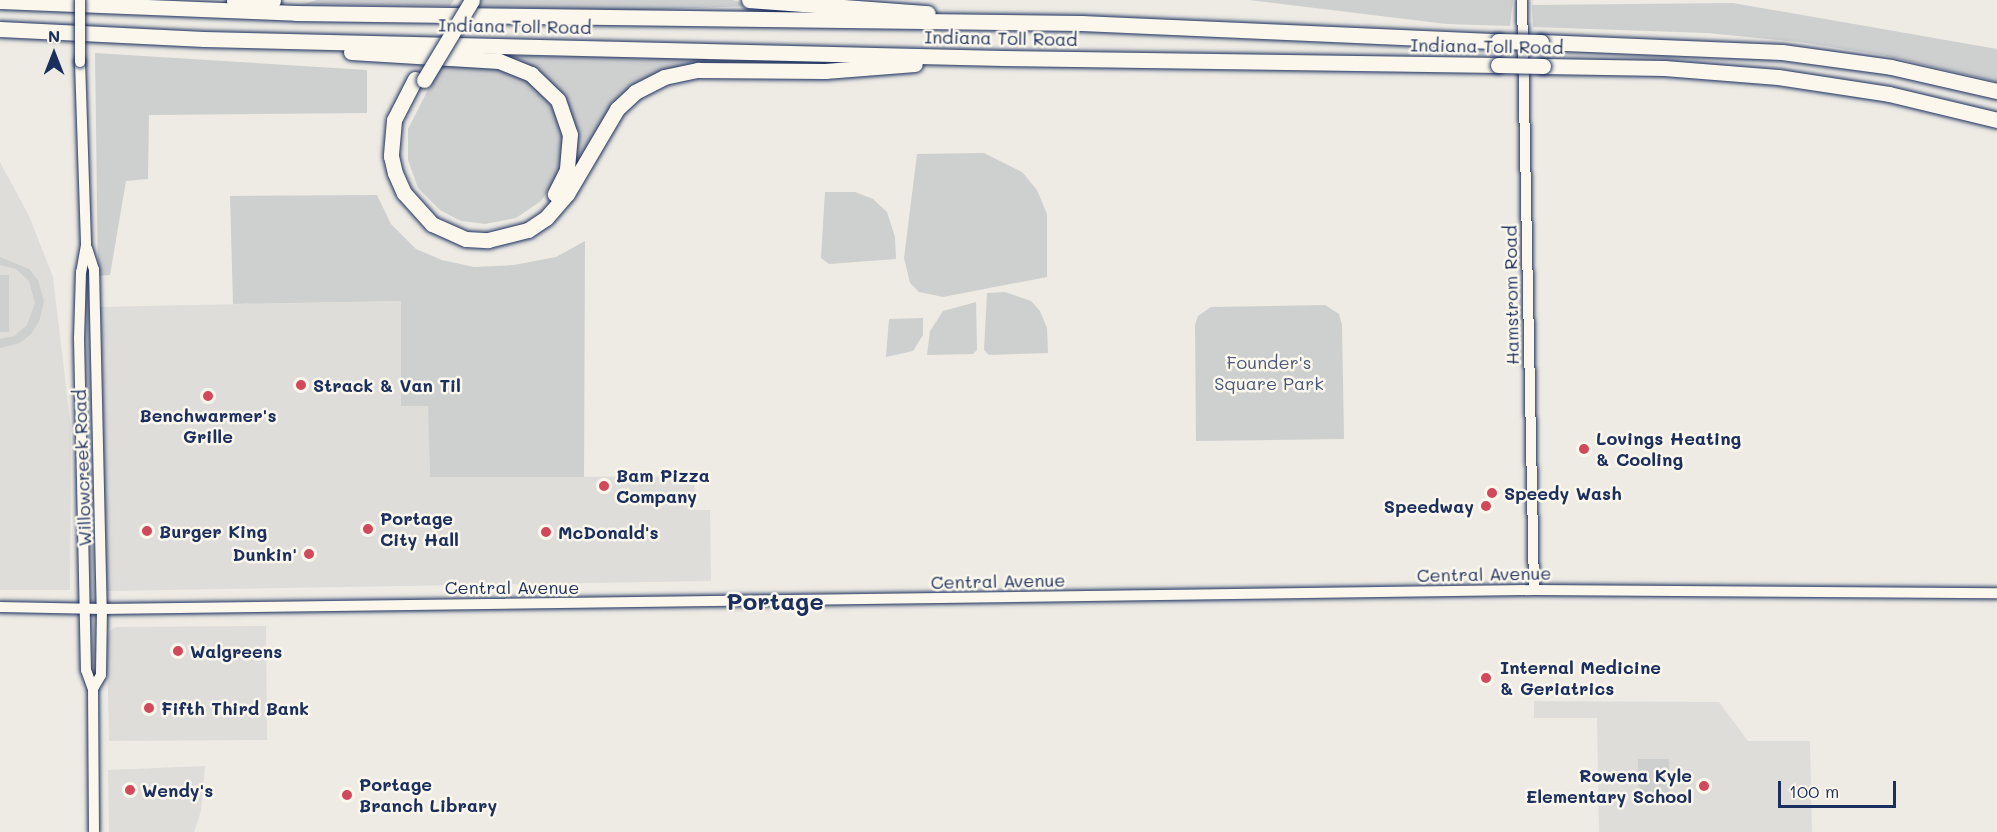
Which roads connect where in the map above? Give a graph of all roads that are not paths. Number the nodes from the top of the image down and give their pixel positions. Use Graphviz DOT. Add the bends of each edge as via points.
graph roads {
  1 [pos="80,0"];
  2 [pos="273,0"];
  3 [pos="463,0"];
  4 [pos="472,0"];
  5 [pos="749,0"];
  6 [pos="1522,0"];
  7 [pos="0,1"];
  8 [pos="160,9"];
  9 [pos="1002,22"];
  10 [pos="0,29"];
  11 [pos="204,39"];
  12 [pos="1003,58"];
  13 [pos="419,79"];
  14 [pos="1997,91"];
  15 [pos="1997,120"];
  16 [pos="86,244"];
  17 [pos="1534,590"];
  18 [pos="1997,593"];
  19 [pos="0,607"];
  20 [pos="86,609"];
  21 [pos="102,609"];
  22 [pos="93,689"];
  23 [pos="94,832"];
  1 -- 16 [label="main road, Willowcreek Road, bridge"];
  2 -- 8 [label="highway" via="199,2"];
  3 -- 13 [label="highway"];
  4 -- 13 [label="highway, bridge"];
  5 -- 9 [label="highway" via="798,6 876,7"];
  6 -- 17 [label="main road, Hamstrom Road"];
  7 -- 8 [label="highway, Indiana Toll Road"];
  8 -- 9 [label="highway, Indiana Toll Road"];
  9 -- 14 [label="highway, Indiana Toll Road, bridge" via="1782,52 1891,67"];
  10 -- 11 [label="highway, Indiana Toll Road"];
  11 -- 12 [label="highway, Indiana Toll Road"];
  11 -- 13 [label="highway" via="499,62 531,74 558,100 570,134 567,170 560,187 539,213 509,228 477,231 451,224 423,204 404,172 400,140"];
  12 -- 13 [label="highway" via="825,71 698,70 664,77 635,92 617,109 567,194 546,218 528,230 488,240 466,239 432,224 404,193 395,173 391,137 399,106"];
  12 -- 15 [label="highway, Indiana Toll Road, bridge" via="1664,68 1778,77 1889,94"];
  16 -- 20 [label="main road, Willowcreek Road" via="79,338"];
  16 -- 21 [label="main road, Willowcreek Road" via="94,269"];
  17 -- 18 [label="main road, Central Avenue"];
  17 -- 21 [label="main road, Central Avenue"];
  19 -- 20 [label="main road, Central Avenue"];
  20 -- 21 [label="main road, Central Avenue"];
  20 -- 22 [label="main road, Willowcreek Road" via="86,670"];
  21 -- 22 [label="main road, Willowcreek Road" via="101,675"];
  22 -- 23 [label="main road, Willowcreek Road"];
}
